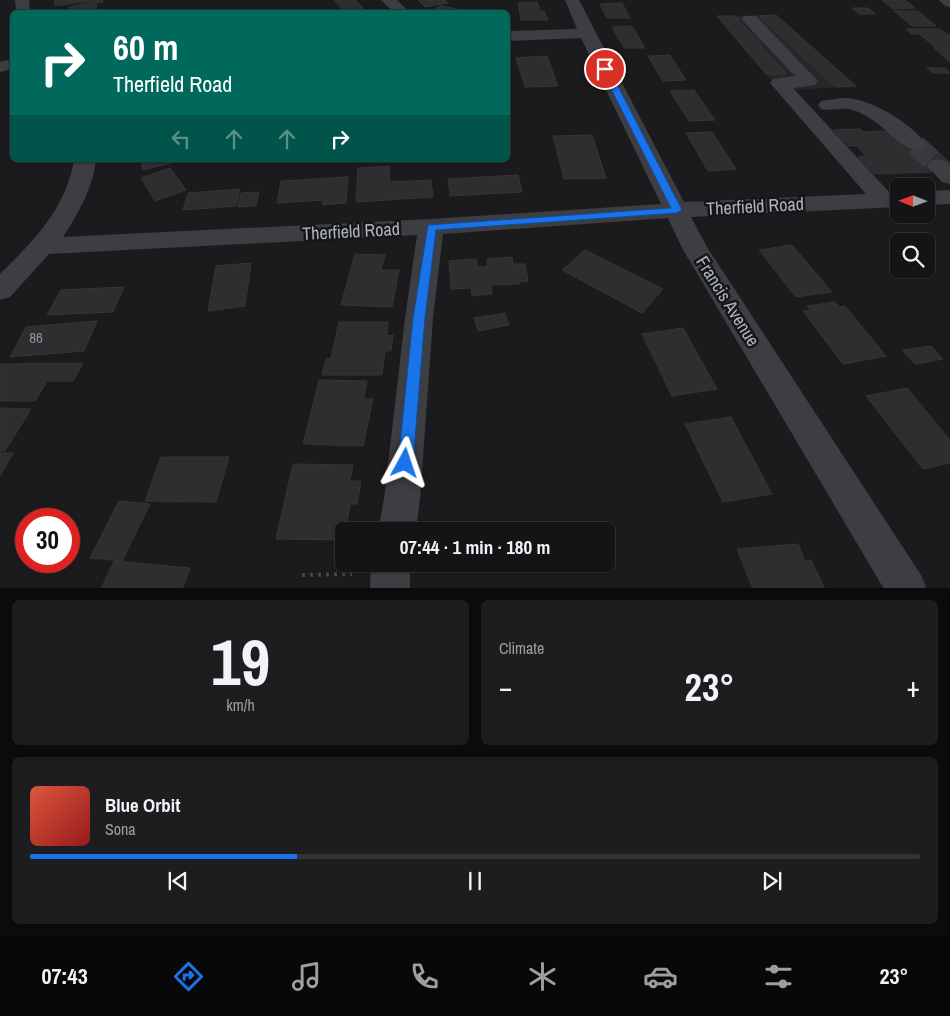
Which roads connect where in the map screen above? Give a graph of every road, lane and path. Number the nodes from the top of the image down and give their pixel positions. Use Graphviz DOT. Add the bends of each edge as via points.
graph roads {
  1 [pos="388,0"];
  2 [pos="572,0"];
  3 [pos="946,0"];
  4 [pos="950,2"];
  5 [pos="399,10"];
  6 [pos="750,19"];
  7 [pos="587,33"];
  8 [pos="510,36"];
  9 [pos="828,104"];
  10 [pos="916,146"];
  11 [pos="85,162"];
  12 [pos="950,197"];
  13 [pos="890,198"];
  14 [pos="935,198"];
  15 [pos="890,200"];
  16 [pos="677,210"];
  17 [pos="431,227"];
  18 [pos="43,246"];
  19 [pos="0,290"];
  20 [pos="399,515"];
  21 [pos="302,575"];
  22 [pos="390,575"];
  23 [pos="907,588"];
  1 -- 5 [label="street"];
  2 -- 7 [label="street, Francis Avenue"];
  3 -- 4 [label="street"];
  6 -- 13 [label="street" via="809,80 780,83"];
  7 -- 8 [label="street"];
  7 -- 16 [label="street, Francis Avenue"];
  9 -- 10 [label="street" via="864,108"];
  11 -- 18 [label="street" via="73,200"];
  12 -- 14 [label="street"];
  15 -- 16 [label="street, Therfield Road"];
  16 -- 17 [label="street, Therfield Road"];
  16 -- 23 [label="street, Francis Avenue" via="695,248"];
  17 -- 18 [label="street, Therfield Road"];
  17 -- 20 [label="street"];
  18 -- 19 [label="street"];
  21 -- 22 [label="path"];
}
